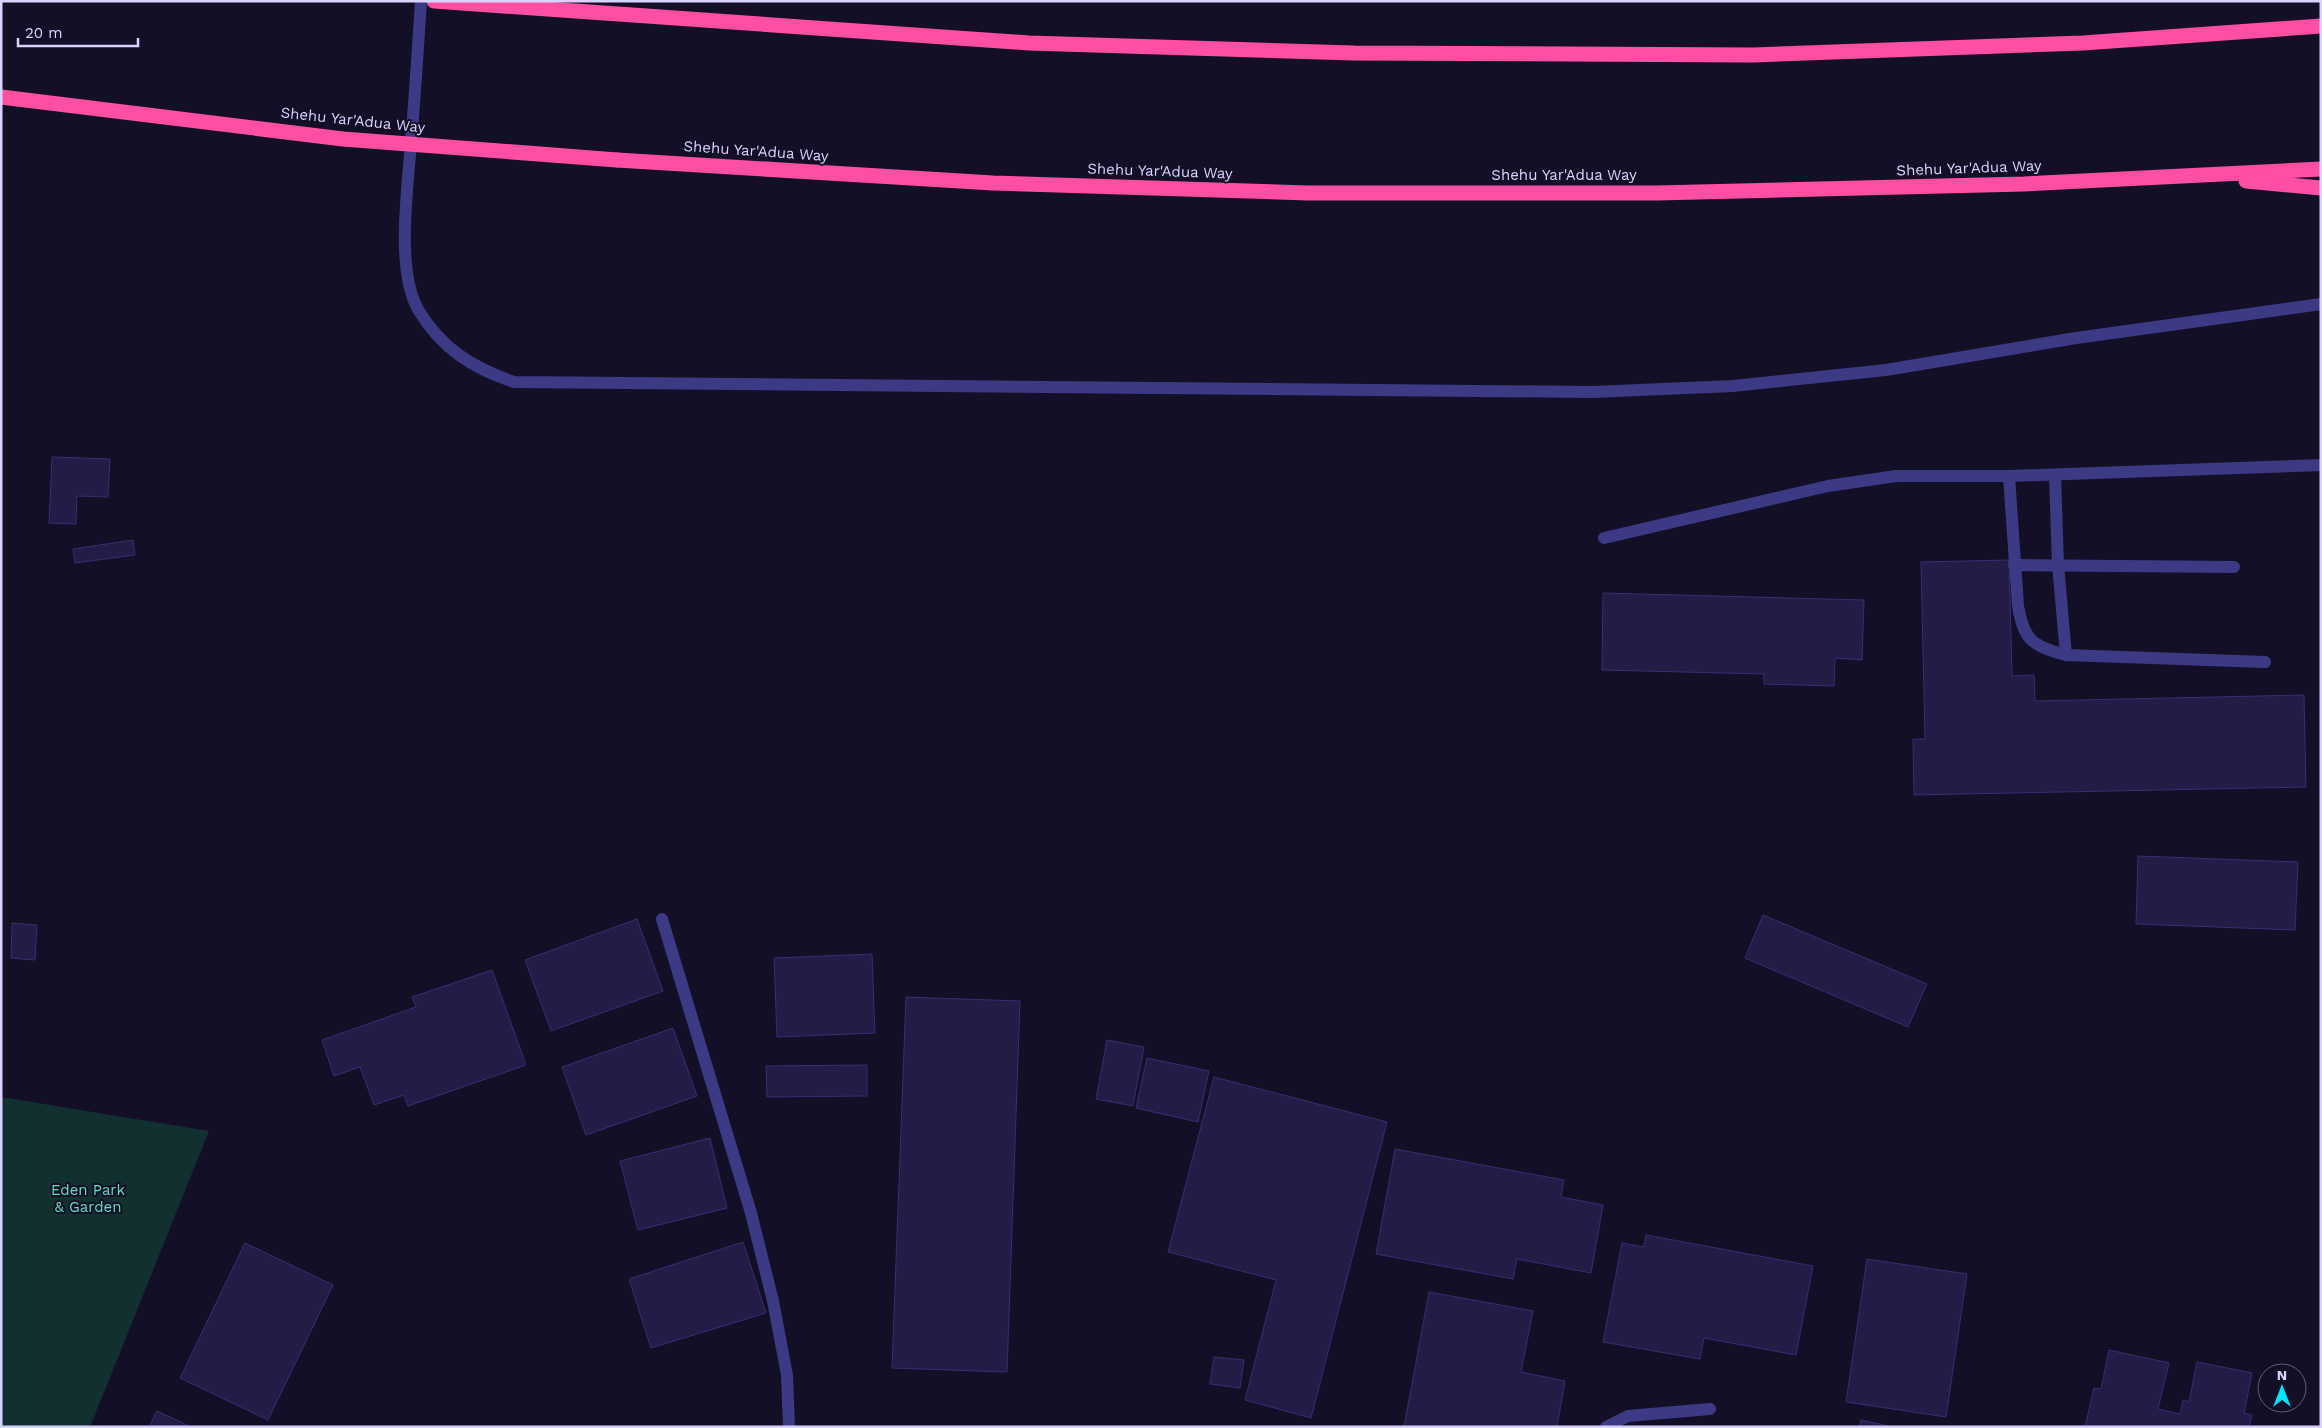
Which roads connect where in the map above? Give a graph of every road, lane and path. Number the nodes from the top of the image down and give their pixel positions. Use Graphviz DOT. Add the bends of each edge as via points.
graph roads {
  1 [pos="421,1"];
  2 [pos="434,1"];
  3 [pos="2321,26"];
  4 [pos="1,97"];
  5 [pos="2321,169"];
  6 [pos="2197,176"];
  7 [pos="2321,188"];
  8 [pos="2321,304"];
  9 [pos="2321,465"];
  10 [pos="2055,475"];
  11 [pos="2009,476"];
  12 [pos="1604,538"];
  13 [pos="2014,565"];
  14 [pos="2058,565"];
  15 [pos="2234,567"];
  16 [pos="2066,654"];
  17 [pos="2265,662"];
  18 [pos="662,919"];
  19 [pos="1710,1409"];
  20 [pos="788,1427"];
  21 [pos="1606,1427"];
  1 -- 8 [label="street" via="405,238 408,279 418,310 436,335 456,354 484,372 514,382 1592,392 1706,387 1886,370 2076,338"];
  2 -- 3 [label="highway" via="1029,43 1354,53 1753,55 2083,43"];
  4 -- 6 [label="highway, Shehu Yar'Adua Way, bridge" via="343,138 617,160 993,184 1308,193 1657,193 2024,184"];
  5 -- 6 [label="highway, Shehu Yar'Adua Way"];
  6 -- 7 [label="highway"];
  9 -- 10 [label="street"];
  10 -- 11 [label="street"];
  10 -- 14 [label="street"];
  11 -- 12 [label="street" via="1896,476 1828,486"];
  11 -- 13 [label="street"];
  13 -- 14 [label="street"];
  13 -- 16 [label="street" via="2021,624 2029,639 2041,648"];
  14 -- 15 [label="street"];
  14 -- 16 [label="street"];
  16 -- 17 [label="street"];
  18 -- 20 [label="street" via="751,1213 773,1301 787,1375"];
  19 -- 21 [label="street" via="1628,1416"];
}
